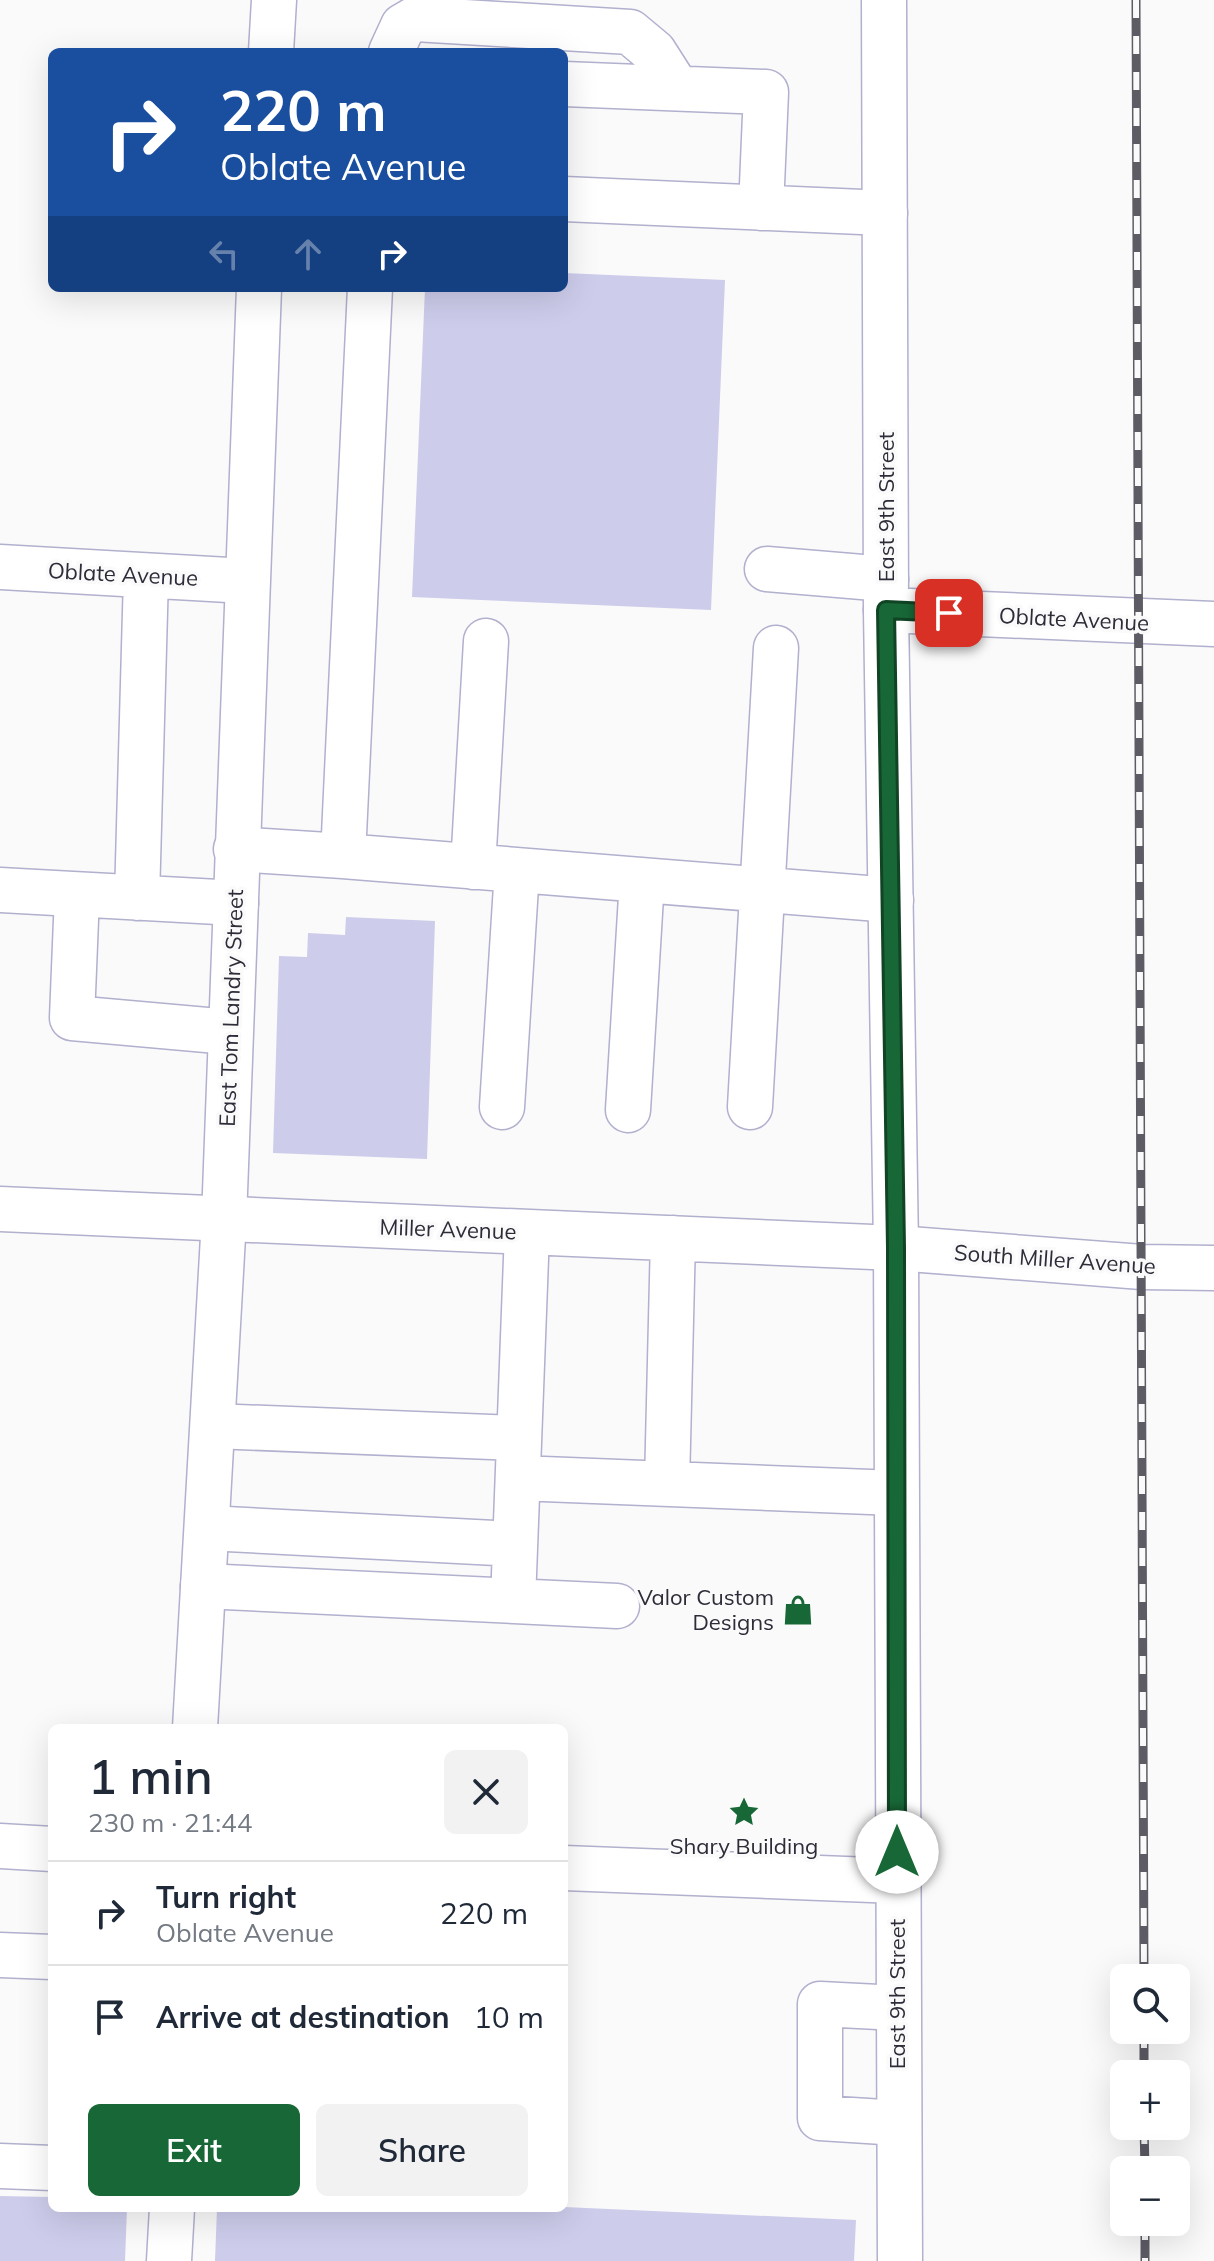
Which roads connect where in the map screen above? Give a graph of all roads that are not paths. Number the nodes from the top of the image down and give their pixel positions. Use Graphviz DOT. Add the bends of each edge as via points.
graph roads {
  1 [pos="274,0"];
  2 [pos="884,0"];
  3 [pos="271,48"];
  4 [pos="393,48"];
  5 [pos="568,84"];
  6 [pos="677,88"];
  7 [pos="568,199"];
  8 [pos="761,208"];
  9 [pos="885,213"];
  10 [pos="259,292"];
  11 [pos="370,292"];
  12 [pos="0,567"];
  13 [pos="767,569"];
  14 [pos="146,576"];
  15 [pos="246,581"];
  16 [pos="886,594"];
  17 [pos="1214,624"];
  18 [pos="486,641"];
  19 [pos="776,648"];
  20 [pos="236,849"];
  21 [pos="343,856"];
  22 [pos="473,867"];
  23 [pos="517,870"];
  24 [pos="642,880"];
  25 [pos="763,889"];
  26 [pos="0,890"];
  27 [pos="77,895"];
  28 [pos="137,898"];
  29 [pos="891,900"];
  30 [pos="236,903"];
  31 [pos="229,1032"];
  32 [pos="502,1107"];
  33 [pos="750,1107"];
  34 [pos="628,1110"];
  35 [pos="0,1209"];
  36 [pos="224,1219"];
  37 [pos="527,1232"];
  38 [pos="673,1238"];
  39 [pos="896,1248"];
  40 [pos="1214,1268"];
  41 [pos="213,1426"];
  42 [pos="518,1458"];
  43 [pos="667,1484"];
  44 [pos="896,1493"];
  45 [pos="207,1528"];
  46 [pos="515,1544"];
  47 [pos="203,1586"];
  48 [pos="513,1601"];
  49 [pos="617,1606"];
  50 [pos="195,1724"];
  51 [pos="0,1846"];
  52 [pos="48,1849"];
  53 [pos="568,1868"];
  54 [pos="897,1881"];
  55 [pos="0,1955"];
  56 [pos="48,1957"];
  57 [pos="898,2008"];
  58 [pos="899,2123"];
  59 [pos="0,2166"];
  60 [pos="48,2168"];
  61 [pos="172,2212"];
  62 [pos="169,2261"];
  63 [pos="900,2261"];
  1 -- 3 [label="main road"];
  2 -- 9 [label="main road, East 9th Street"];
  4 -- 6 [label="main road" via="403,26 415,19 630,32 654,52"];
  5 -- 6 [label="main road"];
  6 -- 8 [label="main road" via="766,92"];
  7 -- 8 [label="main road"];
  8 -- 9 [label="main road"];
  9 -- 16 [label="main road, East 9th Street"];
  10 -- 15 [label="main road, East Tom Landry Street"];
  11 -- 21 [label="main road"];
  12 -- 14 [label="main road, Oblate Avenue"];
  13 -- 16 [label="main road, Oblate Avenue"];
  14 -- 15 [label="main road, Oblate Avenue"];
  14 -- 28 [label="main road"];
  15 -- 20 [label="main road, East Tom Landry Street"];
  16 -- 17 [label="main road, Oblate Avenue"];
  16 -- 29 [label="main road, East 9th Street"];
  18 -- 22 [label="main road"];
  19 -- 25 [label="main road"];
  20 -- 21 [label="main road"];
  20 -- 30 [label="main road, East Tom Landry Street"];
  21 -- 22 [label="main road"];
  22 -- 23 [label="main road"];
  23 -- 24 [label="main road"];
  23 -- 32 [label="main road"];
  24 -- 25 [label="main road"];
  24 -- 34 [label="main road"];
  25 -- 29 [label="main road"];
  25 -- 33 [label="main road"];
  26 -- 27 [label="main road"];
  27 -- 28 [label="main road"];
  27 -- 31 [label="main road" via="72,1018"];
  28 -- 30 [label="main road"];
  29 -- 39 [label="main road, East 9th Street"];
  30 -- 31 [label="main road, East Tom Landry Street"];
  31 -- 36 [label="main road, East Tom Landry Street"];
  35 -- 36 [label="main road, Miller Avenue"];
  36 -- 37 [label="main road, Miller Avenue"];
  36 -- 41 [label="main road, East Tom Landry Street"];
  37 -- 38 [label="main road, Miller Avenue"];
  37 -- 42 [label="main road"];
  38 -- 39 [label="main road, Miller Avenue"];
  38 -- 43 [label="main road"];
  39 -- 40 [label="main road, South Miller Avenue"];
  39 -- 44 [label="main road, East 9th Street"];
  41 -- 42 [label="main road"];
  41 -- 45 [label="main road, East Tom Landry Street"];
  42 -- 43 [label="main road"];
  42 -- 46 [label="main road"];
  43 -- 44 [label="main road"];
  44 -- 54 [label="main road, East 9th Street"];
  45 -- 46 [label="main road"];
  45 -- 47 [label="main road, East Tom Landry Street"];
  46 -- 48 [label="main road"];
  47 -- 48 [label="main road"];
  47 -- 50 [label="main road, East Tom Landry Street"];
  48 -- 49 [label="main road"];
  51 -- 52 [label="main road"];
  53 -- 54 [label="main road"];
  54 -- 57 [label="main road, East 9th Street"];
  55 -- 56 [label="main road"];
  57 -- 58 [label="main road, East 9th Street"];
  57 -- 58 [label="main road" via="820,2004 820,2118"];
  58 -- 63 [label="main road, East 9th Street"];
  59 -- 60 [label="main road"];
  61 -- 62 [label="main road"];
}
